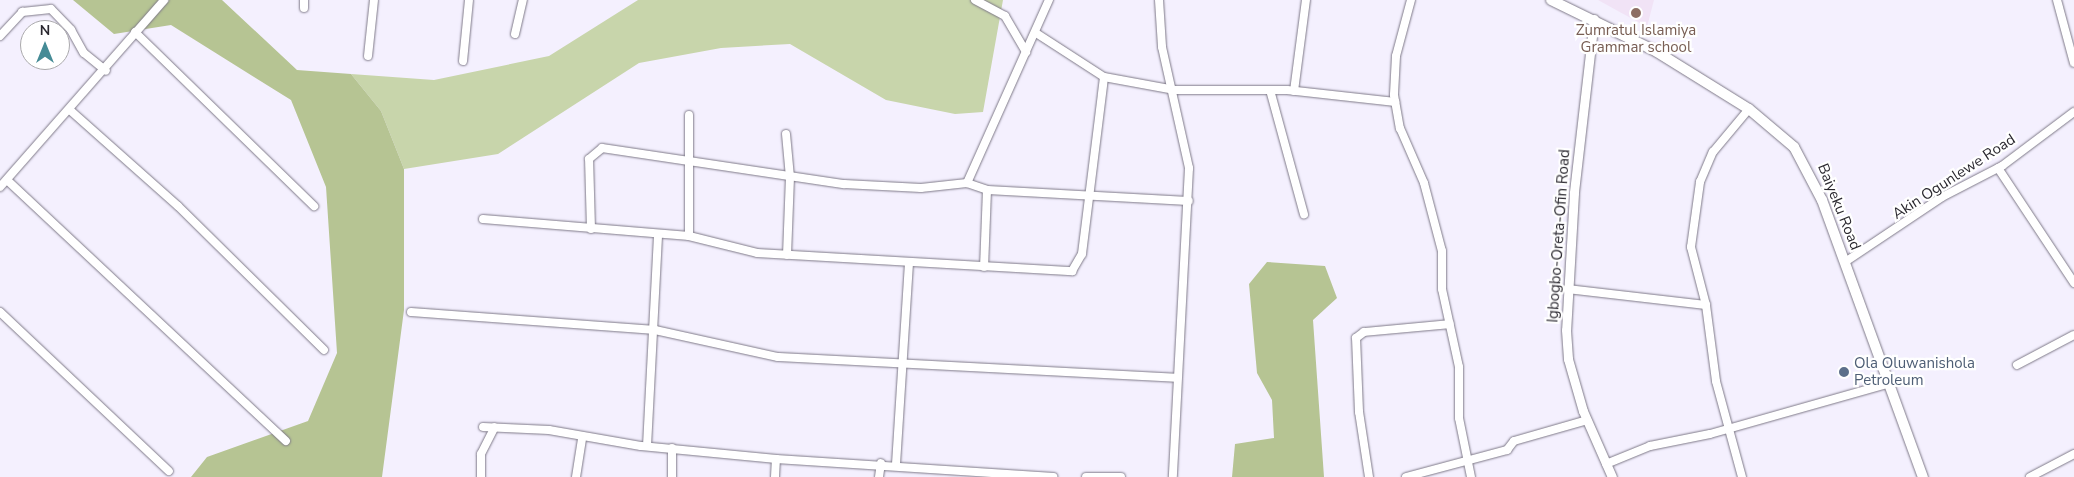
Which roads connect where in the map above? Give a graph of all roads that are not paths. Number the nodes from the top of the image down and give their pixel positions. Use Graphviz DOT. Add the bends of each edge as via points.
graph roads {
  1 [pos="164,0"];
  2 [pos="374,0"];
  3 [pos="469,0"];
  4 [pos="523,0"];
  5 [pos="975,0"];
  6 [pos="1049,0"];
  7 [pos="1159,0"];
  8 [pos="1306,0"];
  9 [pos="1411,0"];
  10 [pos="1551,0"];
  11 [pos="2057,0"];
  12 [pos="1594,19"];
  13 [pos="135,32"];
  14 [pos="1036,33"];
  15 [pos="515,34"];
  16 [pos="0,36"];
  17 [pos="1026,52"];
  18 [pos="368,56"];
  19 [pos="463,61"];
  20 [pos="2074,63"];
  21 [pos="106,71"];
  22 [pos="1104,77"];
  23 [pos="1175,90"];
  24 [pos="1270,90"];
  25 [pos="1294,91"];
  26 [pos="1395,102"];
  27 [pos="1750,109"];
  28 [pos="71,111"];
  29 [pos="2074,112"];
  30 [pos="689,115"];
  31 [pos="786,134"];
  32 [pos="690,160"];
  33 [pos="1998,168"];
  34 [pos="790,177"];
  35 [pos="7,180"];
  36 [pos="967,183"];
  37 [pos="0,187"];
  38 [pos="987,190"];
  39 [pos="1088,194"];
  40 [pos="1189,201"];
  41 [pos="314,206"];
  42 [pos="1304,214"];
  43 [pos="484,220"];
  44 [pos="591,229"];
  45 [pos="658,235"];
  46 [pos="689,236"];
  47 [pos="786,255"];
  48 [pos="1845,262"];
  49 [pos="909,264"];
  50 [pos="984,267"];
  51 [pos="2074,283"];
  52 [pos="1567,289"];
  53 [pos="1706,305"];
  54 [pos="0,312"];
  55 [pos="411,312"];
  56 [pos="1450,324"];
  57 [pos="655,330"];
  58 [pos="2074,335"];
  59 [pos="324,350"];
  60 [pos="903,363"];
  61 [pos="2017,366"];
  62 [pos="1176,378"];
  63 [pos="1890,383"];
  64 [pos="1587,420"];
  65 [pos="483,427"];
  66 [pos="495,428"];
  67 [pos="1730,428"];
  68 [pos="582,438"];
  69 [pos="286,441"];
  70 [pos="648,446"];
  71 [pos="672,448"];
  72 [pos="2074,454"];
  73 [pos="776,459"];
  74 [pos="1465,460"];
  75 [pos="881,463"];
  76 [pos="896,464"];
  77 [pos="1606,464"];
  78 [pos="169,471"];
  79 [pos="976,475"];
  80 [pos="480,477"];
  81 [pos="576,477"];
  82 [pos="672,477"];
  83 [pos="775,477"];
  84 [pos="879,477"];
  85 [pos="1054,477"];
  86 [pos="1086,477"];
  87 [pos="1121,477"];
  88 [pos="1173,477"];
  89 [pos="1369,477"];
  90 [pos="1406,477"];
  91 [pos="1471,477"];
  92 [pos="1612,477"];
  93 [pos="1742,477"];
  94 [pos="1923,477"];
  95 [pos="2030,477"];
  1 -- 13 [label="street"];
  2 -- 18 [label="street"];
  3 -- 19 [label="street"];
  4 -- 15 [label="street"];
  5 -- 17 [label="street" via="1005,16"];
  6 -- 14 [label="street"];
  7 -- 23 [label="street" via="1162,47"];
  8 -- 25 [label="street"];
  9 -- 26 [label="street" via="1396,56"];
  10 -- 12 [label="main road, Baiyeku Road"];
  11 -- 20 [label="street"];
  12 -- 27 [label="main road, Baiyeku Road"];
  12 -- 52 [label="street, Igbogbo-Oreta-Ofin Road"];
  13 -- 21 [label="street"];
  13 -- 41 [label="street"];
  14 -- 17 [label="street"];
  14 -- 22 [label="street"];
  16 -- 21 [label="street" via="22,12 51,9 71,30 84,53"];
  17 -- 36 [label="street"];
  21 -- 28 [label="street"];
  22 -- 23 [label="street"];
  22 -- 39 [label="street"];
  23 -- 24 [label="street"];
  23 -- 40 [label="street" via="1189,168"];
  24 -- 25 [label="street"];
  24 -- 42 [label="street"];
  25 -- 26 [label="street"];
  26 -- 56 [label="street" via="1400,128 1424,183 1442,250 1442,289"];
  27 -- 48 [label="main road, Baiyeku Road" via="1804,162"];
  27 -- 53 [label="street" via="1713,152 1700,182 1691,247"];
  28 -- 35 [label="street"];
  28 -- 59 [label="street" via="178,206"];
  29 -- 33 [label="street, Akin Ogunlewe Road"];
  30 -- 32 [label="street"];
  31 -- 34 [label="street"];
  32 -- 34 [label="street"];
  32 -- 44 [label="street" via="593,150 589,159"];
  32 -- 46 [label="street"];
  33 -- 48 [label="street, Akin Ogunlewe Road" via="1942,197"];
  33 -- 51 [label="street"];
  34 -- 36 [label="street" via="920,188"];
  34 -- 47 [label="street"];
  35 -- 37 [label="street"];
  35 -- 69 [label="street"];
  36 -- 38 [label="street"];
  38 -- 39 [label="street"];
  38 -- 50 [label="street"];
  39 -- 40 [label="street"];
  39 -- 50 [label="street" via="1077,268"];
  40 -- 62 [label="street"];
  43 -- 44 [label="street"];
  44 -- 45 [label="street"];
  45 -- 46 [label="street"];
  45 -- 57 [label="street"];
  46 -- 47 [label="street" via="738,249"];
  47 -- 49 [label="street"];
  48 -- 63 [label="main road, Baiyeku Road"];
  49 -- 50 [label="street"];
  49 -- 60 [label="street"];
  52 -- 53 [label="street"];
  52 -- 64 [label="street, Igbogbo-Oreta-Ofin Road" via="1568,359"];
  53 -- 67 [label="street" via="1716,381"];
  54 -- 78 [label="street"];
  55 -- 57 [label="street"];
  56 -- 74 [label="street" via="1459,367"];
  56 -- 89 [label="street" via="1364,332 1356,338 1359,412"];
  57 -- 60 [label="street" via="778,357"];
  57 -- 70 [label="street"];
  58 -- 61 [label="street"];
  60 -- 62 [label="street"];
  60 -- 76 [label="street"];
  62 -- 88 [label="street"];
  63 -- 67 [label="street"];
  63 -- 94 [label="main road, Baiyeku Road"];
  64 -- 74 [label="street" via="1537,432 1514,441 1507,450"];
  64 -- 77 [label="street, Igbogbo-Oreta-Ofin Road"];
  65 -- 66 [label="street"];
  66 -- 68 [label="street" via="549,430"];
  66 -- 80 [label="street" via="481,454"];
  67 -- 77 [label="street" via="1650,446"];
  67 -- 93 [label="street"];
  68 -- 70 [label="street"];
  68 -- 81 [label="street"];
  70 -- 71 [label="street"];
  71 -- 73 [label="street"];
  71 -- 82 [label="street"];
  72 -- 95 [label="street"];
  73 -- 75 [label="street"];
  73 -- 83 [label="street"];
  74 -- 90 [label="street"];
  74 -- 91 [label="street"];
  75 -- 76 [label="street"];
  75 -- 84 [label="street"];
  76 -- 79 [label="street"];
  77 -- 92 [label="street, Igbogbo-Oreta-Ofin Road"];
  79 -- 85 [label="street"];
  86 -- 87 [label="street"];
}
